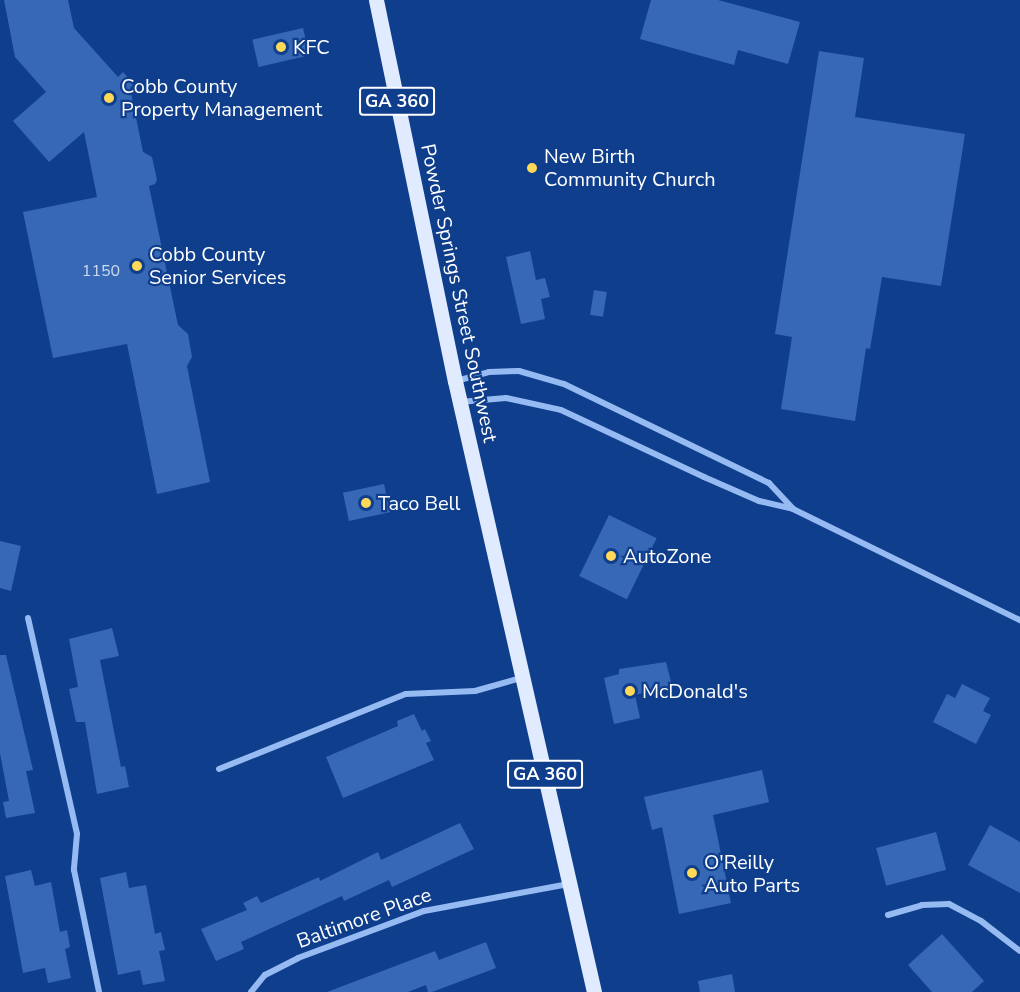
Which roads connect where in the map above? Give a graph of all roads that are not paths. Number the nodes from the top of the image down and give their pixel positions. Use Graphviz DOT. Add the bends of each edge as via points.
graph roads {
  1 [pos="376,0"];
  2 [pos="455,381"];
  3 [pos="459,402"];
  4 [pos="794,509"];
  5 [pos="28,618"];
  6 [pos="1020,620"];
  7 [pos="524,678"];
  8 [pos="219,769"];
  9 [pos="569,884"];
  10 [pos="888,915"];
  11 [pos="1020,951"];
  12 [pos="99,992"];
  13 [pos="251,992"];
  14 [pos="594,992"];
  1 -- 2 [label="main road, Powder Springs Street Southwest / GA 360"];
  2 -- 3 [label="main road, Powder Springs Street Southwest / GA 360"];
  2 -- 4 [label="street" via="489,372 519,371 564,384 769,483"];
  3 -- 4 [label="street" via="506,398 561,410 759,501"];
  3 -- 7 [label="main road, Powder Springs Street Southwest / GA 360"];
  4 -- 6 [label="street"];
  5 -- 12 [label="street" via="77,834 74,870"];
  7 -- 8 [label="street" via="475,691 406,694"];
  7 -- 9 [label="main road, GA 360"];
  9 -- 13 [label="street, Baltimore Place" via="424,911 298,958 265,975"];
  9 -- 14 [label="main road, GA 360"];
  10 -- 11 [label="street" via="922,905 948,904 981,921"];
}
